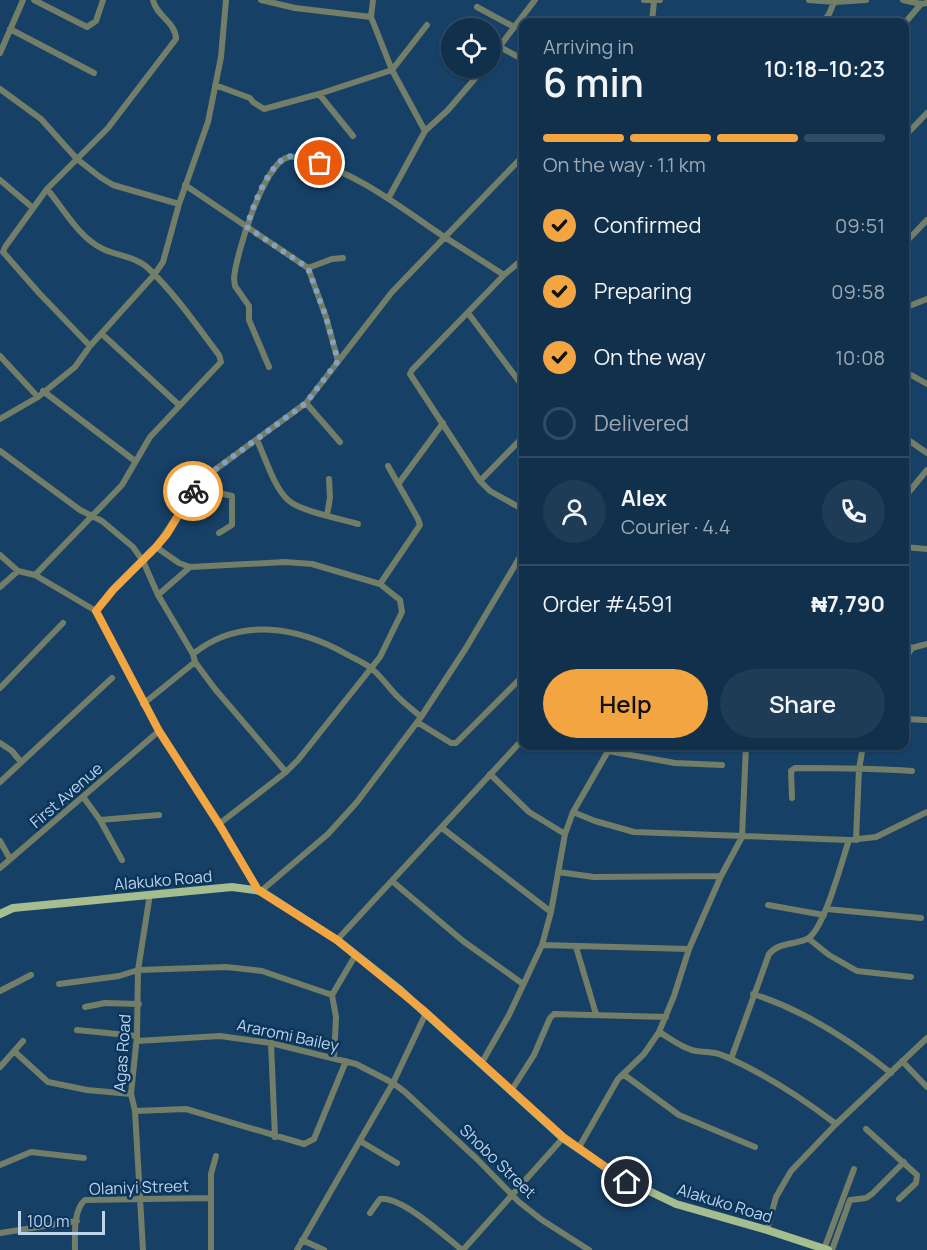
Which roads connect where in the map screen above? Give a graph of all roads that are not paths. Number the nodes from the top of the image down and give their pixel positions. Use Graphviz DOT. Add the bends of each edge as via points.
graph roads {
  1 [pos="23,0"];
  2 [pos="34,0"];
  3 [pos="103,0"];
  4 [pos="153,0"];
  5 [pos="226,0"];
  6 [pos="261,0"];
  7 [pos="298,0"];
  8 [pos="374,0"];
  9 [pos="535,0"];
  10 [pos="644,0"];
  11 [pos="809,0"];
  12 [pos="866,0"];
  13 [pos="903,0"];
  14 [pos="657,1"];
  15 [pos="835,1"];
  16 [pos="924,4"];
  17 [pos="477,7"];
  18 [pos="295,8"];
  19 [pos="371,16"];
  20 [pos="521,18"];
  21 [pos="653,18"];
  22 [pos="824,18"];
  23 [pos="909,19"];
  24 [pos="519,21"];
  25 [pos="427,25"];
  26 [pos="514,27"];
  27 [pos="0,30"];
  28 [pos="9,32"];
  29 [pos="501,46"];
  30 [pos="501,48"];
  31 [pos="0,53"];
  32 [pos="519,57"];
  33 [pos="392,70"];
  34 [pos="94,73"];
  35 [pos="475,78"];
  36 [pos="215,85"];
  37 [pos="0,89"];
  38 [pos="319,94"];
  39 [pos="927,113"];
  40 [pos="425,131"];
  41 [pos="909,132"];
  42 [pos="352,136"];
  43 [pos="77,159"];
  44 [pos="519,160"];
  45 [pos="0,180"];
  46 [pos="185,185"];
  47 [pos="47,189"];
  48 [pos="389,197"];
  49 [pos="179,204"];
  50 [pos="33,207"];
  51 [pos="927,220"];
  52 [pos="247,227"];
  53 [pos="444,237"];
  54 [pos="909,239"];
  55 [pos="343,258"];
  56 [pos="519,262"];
  57 [pos="308,268"];
  58 [pos="154,275"];
  59 [pos="504,275"];
  60 [pos="927,299"];
  61 [pos="909,306"];
  62 [pos="468,313"];
  63 [pos="102,334"];
  64 [pos="90,346"];
  65 [pos="0,356"];
  66 [pos="338,361"];
  67 [pos="269,367"];
  68 [pos="909,374"];
  69 [pos="519,381"];
  70 [pos="927,384"];
  71 [pos="44,391"];
  72 [pos="38,397"];
  73 [pos="306,403"];
  74 [pos="179,405"];
  75 [pos="0,419"];
  76 [pos="443,423"];
  77 [pos="257,440"];
  78 [pos="909,440"];
  79 [pos="519,441"];
  80 [pos="340,442"];
  81 [pos="0,452"];
  82 [pos="927,453"];
  83 [pos="135,461"];
  84 [pos="388,466"];
  85 [pos="927,470"];
  86 [pos="329,479"];
  87 [pos="480,481"];
  88 [pos="399,483"];
  89 [pos="197,485"];
  90 [pos="909,492"];
  91 [pos="519,507"];
  92 [pos="327,515"];
  93 [pos="92,516"];
  94 [pos="358,524"];
  95 [pos="219,533"];
  96 [pos="156,547"];
  97 [pos="909,547"];
  98 [pos="927,549"];
  99 [pos="0,555"];
  100 [pos="519,558"];
  101 [pos="143,561"];
  102 [pos="190,567"];
  103 [pos="18,571"];
  104 [pos="35,575"];
  105 [pos="380,584"];
  106 [pos="0,587"];
  107 [pos="158,595"];
  108 [pos="96,611"];
  109 [pos="63,622"];
  110 [pos="927,644"];
  111 [pos="909,647"];
  112 [pos="912,648"];
  113 [pos="909,652"];
  114 [pos="193,654"];
  115 [pos="195,662"];
  116 [pos="372,669"];
  117 [pos="112,678"];
  118 [pos="519,680"];
  119 [pos="0,688"];
  120 [pos="143,704"];
  121 [pos="419,719"];
  122 [pos="909,719"];
  123 [pos="927,720"];
  124 [pos="159,731"];
  125 [pos="0,743"];
  126 [pos="519,743"];
  127 [pos="608,750"];
  128 [pos="618,750"];
  129 [pos="746,750"];
  130 [pos="862,750"];
  131 [pos="21,762"];
  132 [pos="722,765"];
  133 [pos="859,769"];
  134 [pos="912,771"];
  135 [pos="286,772"];
  136 [pos="490,774"];
  137 [pos="0,782"];
  138 [pos="84,798"];
  139 [pos="792,798"];
  140 [pos="573,812"];
  141 [pos="927,812"];
  142 [pos="159,814"];
  143 [pos="100,820"];
  144 [pos="219,824"];
  145 [pos="442,828"];
  146 [pos="565,834"];
  147 [pos="742,837"];
  148 [pos="852,840"];
  149 [pos="0,841"];
  150 [pos="10,859"];
  151 [pos="122,860"];
  152 [pos="0,868"];
  153 [pos="558,872"];
  154 [pos="721,876"];
  155 [pos="392,881"];
  156 [pos="260,890"];
  157 [pos="150,894"];
  158 [pos="768,905"];
  159 [pos="551,912"];
  160 [pos="825,912"];
  161 [pos="0,914"];
  162 [pos="921,918"];
  163 [pos="809,939"];
  164 [pos="337,940"];
  165 [pos="542,945"];
  166 [pos="576,947"];
  167 [pos="689,949"];
  168 [pos="355,956"];
  169 [pos="138,970"];
  170 [pos="31,975"];
  171 [pos="911,976"];
  172 [pos="59,984"];
  173 [pos="523,984"];
  174 [pos="0,991"];
  175 [pos="753,994"];
  176 [pos="332,995"];
  177 [pos="139,1004"];
  178 [pos="85,1007"];
  179 [pos="426,1013"];
  180 [pos="596,1014"];
  181 [pos="666,1017"];
  182 [pos="77,1030"];
  183 [pos="659,1032"];
  184 [pos="927,1038"];
  185 [pos="137,1039"];
  186 [pos="23,1041"];
  187 [pos="271,1043"];
  188 [pos="15,1052"];
  189 [pos="334,1058"];
  190 [pos="731,1059"];
  191 [pos="346,1061"];
  192 [pos="902,1061"];
  193 [pos="481,1064"];
  194 [pos="0,1066"];
  195 [pos="891,1073"];
  196 [pos="623,1074"];
  197 [pos="393,1083"];
  198 [pos="927,1087"];
  199 [pos="511,1092"];
  200 [pos="131,1094"];
  201 [pos="135,1111"];
  202 [pos="836,1124"];
  203 [pos="866,1129"];
  204 [pos="275,1137"];
  205 [pos="563,1137"];
  206 [pos="360,1141"];
  207 [pos="754,1147"];
  208 [pos="578,1149"];
  209 [pos="216,1156"];
  210 [pos="84,1158"];
  211 [pos="904,1162"];
  212 [pos="397,1163"];
  213 [pos="0,1164"];
  214 [pos="854,1169"];
  215 [pos="511,1194"];
  216 [pos="210,1197"];
  217 [pos="899,1199"];
  218 [pos="140,1200"];
  219 [pos="370,1213"];
  220 [pos="77,1221"];
  221 [pos="767,1230"];
  222 [pos="0,1233"];
  223 [pos="302,1240"];
  224 [pos="75,1250"];
  225 [pos="143,1250"];
  226 [pos="211,1250"];
  227 [pos="297,1250"];
  228 [pos="324,1250"];
  229 [pos="462,1250"];
  230 [pos="589,1250"];
  231 [pos="828,1250"];
  1 -- 28 [label="street"];
  2 -- 3 [label="street" via="87,27 96,21"];
  4 -- 43 [label="street" via="175,30 176,39 108,128"];
  5 -- 36 [label="street" via="222,57"];
  6 -- 18 [label="street"];
  7 -- 18 [label="street"];
  8 -- 19 [label="street"];
  9 -- 20 [label="street"];
  10 -- 14 [label="street"];
  11 -- 15 [label="street"];
  12 -- 15 [label="street"];
  13 -- 16 [label="street"];
  14 -- 21 [label="street"];
  15 -- 22 [label="street"];
  16 -- 23 [label="street"];
  17 -- 26 [label="street"];
  18 -- 19 [label="street"];
  19 -- 33 [label="street"];
  24 -- 26 [label="street"];
  25 -- 33 [label="street"];
  26 -- 29 [label="street"];
  27 -- 28 [label="street"];
  28 -- 31 [label="street"];
  28 -- 34 [label="street"];
  30 -- 32 [label="street"];
  33 -- 38 [label="street"];
  33 -- 40 [label="street"];
  35 -- 40 [label="street"];
  36 -- 38 [label="street" via="250,98 264,109"];
  36 -- 46 [label="street"];
  37 -- 43 [label="street" via="41,119"];
  38 -- 42 [label="street"];
  39 -- 41 [label="street"];
  40 -- 48 [label="street"];
  43 -- 47 [label="street"];
  43 -- 49 [label="street" via="113,184"];
  44 -- 53 [label="street"];
  45 -- 50 [label="street"];
  46 -- 49 [label="street"];
  46 -- 52 [label="street"];
  47 -- 50 [label="street"];
  47 -- 58 [label="street" via="92,243 131,259"];
  48 -- 52 [label="street" via="320,163 290,156 277,166 260,192"];
  48 -- 53 [label="street"];
  49 -- 58 [label="street" via="163,262"];
  50 -- 64 [label="street" via="3,252"];
  51 -- 54 [label="street"];
  52 -- 57 [label="street"];
  52 -- 67 [label="street" via="235,270 235,286 249,306 249,320"];
  53 -- 59 [label="street"];
  53 -- 66 [label="street" via="392,292"];
  55 -- 57 [label="street"];
  56 -- 59 [label="street"];
  57 -- 66 [label="street"];
  58 -- 63 [label="street"];
  58 -- 74 [label="street" via="221,358 215,370"];
  59 -- 62 [label="street"];
  60 -- 61 [label="street"];
  62 -- 69 [label="street"];
  62 -- 76 [label="street" via="410,374"];
  63 -- 64 [label="street"];
  63 -- 74 [label="street"];
  64 -- 71 [label="street" via="75,367"];
  65 -- 72 [label="street"];
  66 -- 73 [label="street"];
  68 -- 70 [label="street"];
  71 -- 72 [label="street"];
  71 -- 83 [label="street"];
  72 -- 75 [label="street"];
  73 -- 77 [label="street"];
  73 -- 80 [label="street"];
  74 -- 83 [label="street" via="150,437"];
  76 -- 87 [label="street"];
  76 -- 88 [label="street"];
  77 -- 89 [label="street"];
  77 -- 92 [label="street" via="288,501"];
  78 -- 82 [label="street"];
  79 -- 87 [label="street"];
  81 -- 93 [label="street"];
  83 -- 93 [label="street" via="122,485"];
  84 -- 88 [label="street"];
  85 -- 90 [label="street"];
  86 -- 92 [label="street"];
  87 -- 91 [label="street"];
  88 -- 105 [label="street" via="420,525"];
  89 -- 95 [label="street" via="232,496 232,525"];
  89 -- 96 [label="street"];
  92 -- 94 [label="street"];
  93 -- 101 [label="street" via="133,547"];
  93 -- 104 [label="street"];
  96 -- 101 [label="street"];
  96 -- 102 [label="street"];
  97 -- 98 [label="street"];
  99 -- 103 [label="street"];
  100 -- 121 [label="street"];
  101 -- 107 [label="street"];
  101 -- 108 [label="street"];
  102 -- 105 [label="street" via="298,562"];
  102 -- 107 [label="street"];
  103 -- 104 [label="street"];
  103 -- 106 [label="street"];
  104 -- 108 [label="street"];
  105 -- 116 [label="street" via="400,600 402,612"];
  107 -- 114 [label="street"];
  108 -- 120 [label="street"];
  109 -- 119 [label="street"];
  110 -- 112 [label="street"];
  111 -- 112 [label="street"];
  112 -- 113 [label="street"];
  114 -- 115 [label="street"];
  114 -- 116 [label="street" via="217,637 278,630 325,642"];
  115 -- 120 [label="street"];
  115 -- 135 [label="street"];
  116 -- 121 [label="street"];
  116 -- 135 [label="street"];
  117 -- 131 [label="street"];
  118 -- 121 [label="street" via="456,743"];
  120 -- 124 [label="street"];
  121 -- 156 [label="street" via="334,827"];
  122 -- 123 [label="street"];
  124 -- 138 [label="street, First Avenue"];
  124 -- 144 [label="street"];
  125 -- 131 [label="street"];
  126 -- 136 [label="street"];
  127 -- 140 [label="street"];
  128 -- 132 [label="street" via="675,763"];
  129 -- 147 [label="street"];
  130 -- 133 [label="street"];
  131 -- 137 [label="street"];
  133 -- 134 [label="street"];
  133 -- 139 [label="street" via="795,768 791,771"];
  133 -- 148 [label="street"];
  135 -- 144 [label="street"];
  136 -- 145 [label="street"];
  136 -- 146 [label="street" via="529,812"];
  138 -- 143 [label="street"];
  138 -- 150 [label="street, First Avenue"];
  140 -- 146 [label="street"];
  140 -- 147 [label="street" via="634,832"];
  141 -- 148 [label="street" via="876,837"];
  142 -- 143 [label="street"];
  143 -- 151 [label="street"];
  144 -- 156 [label="street"];
  145 -- 155 [label="street"];
  145 -- 159 [label="street"];
  146 -- 153 [label="street"];
  147 -- 148 [label="street"];
  147 -- 154 [label="street"];
  148 -- 160 [label="street"];
  149 -- 150 [label="street"];
  150 -- 152 [label="street, First Avenue"];
  153 -- 154 [label="street" via="594,877"];
  153 -- 159 [label="street"];
  154 -- 167 [label="street"];
  155 -- 164 [label="street"];
  155 -- 173 [label="street" via="463,941"];
  156 -- 157 [label="main road, Alakuko Road" via="232,887"];
  156 -- 164 [label="main road, Alakuko Road"];
  157 -- 161 [label="main road, Alakuko Road" via="13,908"];
  157 -- 169 [label="street, Agas Road"];
  158 -- 160 [label="street"];
  159 -- 165 [label="street"];
  160 -- 162 [label="street"];
  160 -- 163 [label="street"];
  163 -- 171 [label="street" via="857,971"];
  163 -- 175 [label="street" via="771,951"];
  164 -- 168 [label="main road, Alakuko Road"];
  165 -- 166 [label="street"];
  165 -- 173 [label="street"];
  166 -- 167 [label="street"];
  166 -- 180 [label="street"];
  167 -- 181 [label="street"];
  168 -- 176 [label="street"];
  168 -- 179 [label="main road, Alakuko Road"];
  169 -- 172 [label="street"];
  169 -- 176 [label="street" via="241,968 262,971"];
  169 -- 177 [label="street, Agas Road"];
  170 -- 174 [label="street"];
  173 -- 193 [label="street"];
  175 -- 190 [label="street"];
  175 -- 195 [label="street" via="834,1032"];
  176 -- 189 [label="street" via="336,1017"];
  177 -- 178 [label="street"];
  177 -- 185 [label="street, Agas Road"];
  179 -- 193 [label="main road, Alakuko Road"];
  179 -- 197 [label="street"];
  180 -- 181 [label="street"];
  180 -- 199 [label="street" via="553,1015"];
  181 -- 183 [label="street"];
  182 -- 185 [label="street, Araromi Bailey"];
  183 -- 190 [label="street" via="687,1048 712,1051"];
  183 -- 196 [label="street"];
  184 -- 192 [label="street"];
  185 -- 187 [label="street, Araromi Bailey" via="220,1036"];
  185 -- 200 [label="street, Agas Road"];
  186 -- 188 [label="street"];
  187 -- 189 [label="street, Araromi Bailey"];
  187 -- 204 [label="street"];
  188 -- 194 [label="street"];
  188 -- 200 [label="street" via="48,1082"];
  189 -- 191 [label="street, Araromi Bailey"];
  190 -- 202 [label="street" via="787,1088"];
  191 -- 197 [label="street, Araromi Bailey"];
  191 -- 204 [label="street" via="314,1139 299,1144"];
  192 -- 195 [label="street"];
  192 -- 198 [label="street"];
  193 -- 199 [label="main road, Alakuko Road"];
  195 -- 202 [label="street"];
  196 -- 207 [label="street" via="679,1115"];
  196 -- 208 [label="street"];
  197 -- 206 [label="street"];
  197 -- 215 [label="street, Shobo Street"];
  199 -- 205 [label="main road, Alakuko Road"];
  200 -- 201 [label="street, Agas Road"];
  201 -- 204 [label="street" via="186,1109"];
  201 -- 218 [label="street, Agas Road"];
  202 -- 221 [label="street" via="791,1171 776,1197"];
  203 -- 211 [label="street"];
  205 -- 208 [label="main road, Alakuko Road"];
  205 -- 215 [label="street"];
  206 -- 212 [label="street"];
  206 -- 223 [label="street"];
  208 -- 221 [label="main road, Alakuko Road" via="627,1182 676,1204"];
  209 -- 216 [label="street"];
  210 -- 213 [label="street" via="31,1152"];
  211 -- 217 [label="street" via="917,1179"];
  211 -- 231 [label="street" via="867,1197 850,1200"];
  214 -- 231 [label="street"];
  215 -- 229 [label="street"];
  215 -- 230 [label="street, Shobo Street" via="542,1220"];
  216 -- 218 [label="street, Olaniyi Street"];
  216 -- 226 [label="street"];
  218 -- 220 [label="street, Olaniyi Street" via="86,1200 78,1210"];
  218 -- 225 [label="street, Agas Road"];
  219 -- 229 [label="street" via="380,1198 388,1199 423,1218"];
  220 -- 222 [label="street"];
  220 -- 224 [label="street"];
  221 -- 231 [label="main road, Alakuko Road"];
  223 -- 227 [label="street"];
  223 -- 228 [label="street"];
}
